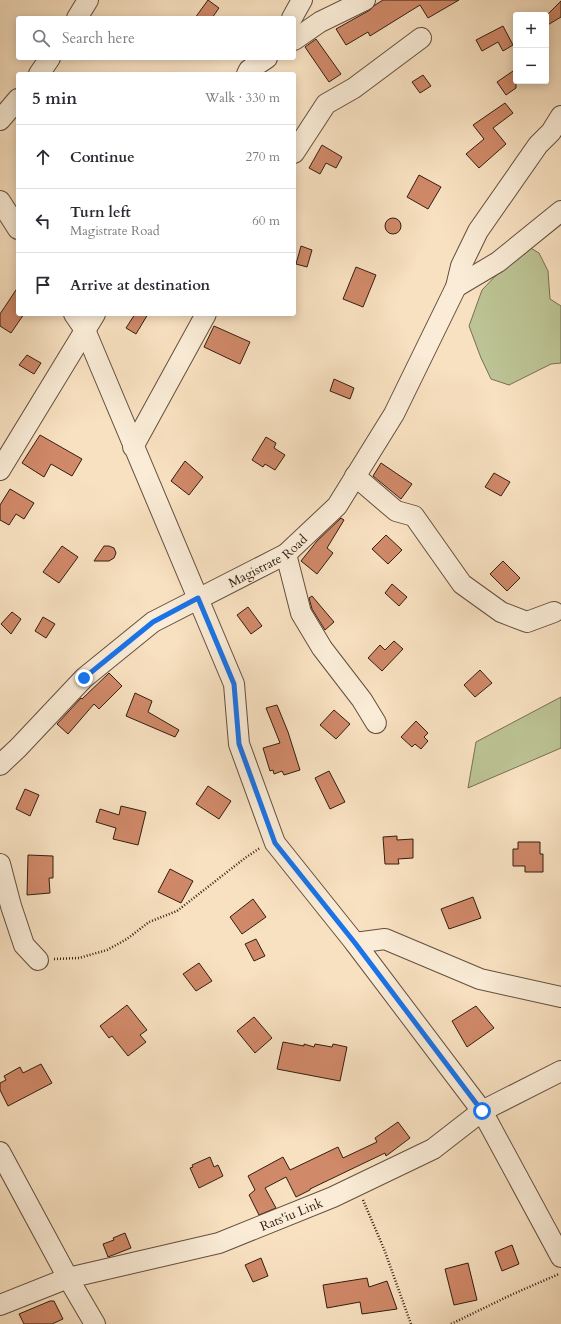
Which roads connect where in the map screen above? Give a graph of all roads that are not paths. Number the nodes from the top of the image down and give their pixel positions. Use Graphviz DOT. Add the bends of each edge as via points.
graph roads {
  1 [pos="88,0"];
  2 [pos="302,0"];
  3 [pos="365,0"];
  4 [pos="78,16"];
  5 [pos="293,16"];
  6 [pos="421,38"];
  7 [pos="296,39"];
  8 [pos="49,60"];
  9 [pos="264,60"];
  10 [pos="40,72"];
  11 [pos="248,72"];
  12 [pos="16,101"];
  13 [pos="561,116"];
  14 [pos="0,120"];
  15 [pos="296,150"];
  16 [pos="0,201"];
  17 [pos="561,212"];
  18 [pos="16,225"];
  19 [pos="456,287"];
  20 [pos="78,316"];
  21 [pos="205,316"];
  22 [pos="90,322"];
  23 [pos="133,447"];
  24 [pos="0,470"];
  25 [pos="355,476"];
  26 [pos="286,554"];
  27 [pos="198,598"];
  28 [pos="554,612"];
  29 [pos="376,723"];
  30 [pos="0,765"];
  31 [pos="0,864"];
  32 [pos="355,943"];
  33 [pos="38,960"];
  34 [pos="561,997"];
  35 [pos="561,1071"];
  36 [pos="482,1111"];
  37 [pos="0,1152"];
  38 [pos="561,1257"];
  39 [pos="68,1278"];
  40 [pos="0,1305"];
  41 [pos="95,1324"];
  1 -- 4 [label="street"];
  2 -- 5 [label="street"];
  3 -- 7 [label="street" via="320,22"];
  6 -- 15 [label="street" via="354,88 326,104"];
  8 -- 10 [label="street"];
  9 -- 11 [label="street"];
  12 -- 14 [label="street"];
  13 -- 19 [label="street, Magistrate Road" via="478,231 461,266"];
  16 -- 18 [label="street"];
  17 -- 19 [label="street" via="498,262"];
  19 -- 25 [label="street, Magistrate Road" via="394,414"];
  20 -- 22 [label="street"];
  21 -- 23 [label="street"];
  22 -- 23 [label="street"];
  22 -- 24 [label="street"];
  23 -- 27 [label="street"];
  25 -- 26 [label="street, Magistrate Road" via="337,506"];
  25 -- 28 [label="street" via="396,511 414,516 462,584 501,612 527,622"];
  26 -- 27 [label="street, Magistrate Road"];
  26 -- 29 [label="street" via="302,614 322,648 362,700"];
  27 -- 30 [label="street, Magistrate Road" via="153,622 84,678"];
  27 -- 32 [label="street" via="234,684 239,744 275,843"];
  31 -- 33 [label="street" via="24,945"];
  32 -- 34 [label="street" via="385,939 480,979"];
  32 -- 36 [label="street"];
  35 -- 36 [label="street, Rats'iu Link"];
  36 -- 38 [label="street"];
  36 -- 39 [label="street, Rats'iu Link" via="433,1149 333,1197 219,1243"];
  37 -- 39 [label="street"];
  39 -- 40 [label="street, Rats'iu Link"];
  39 -- 41 [label="street"];
}
